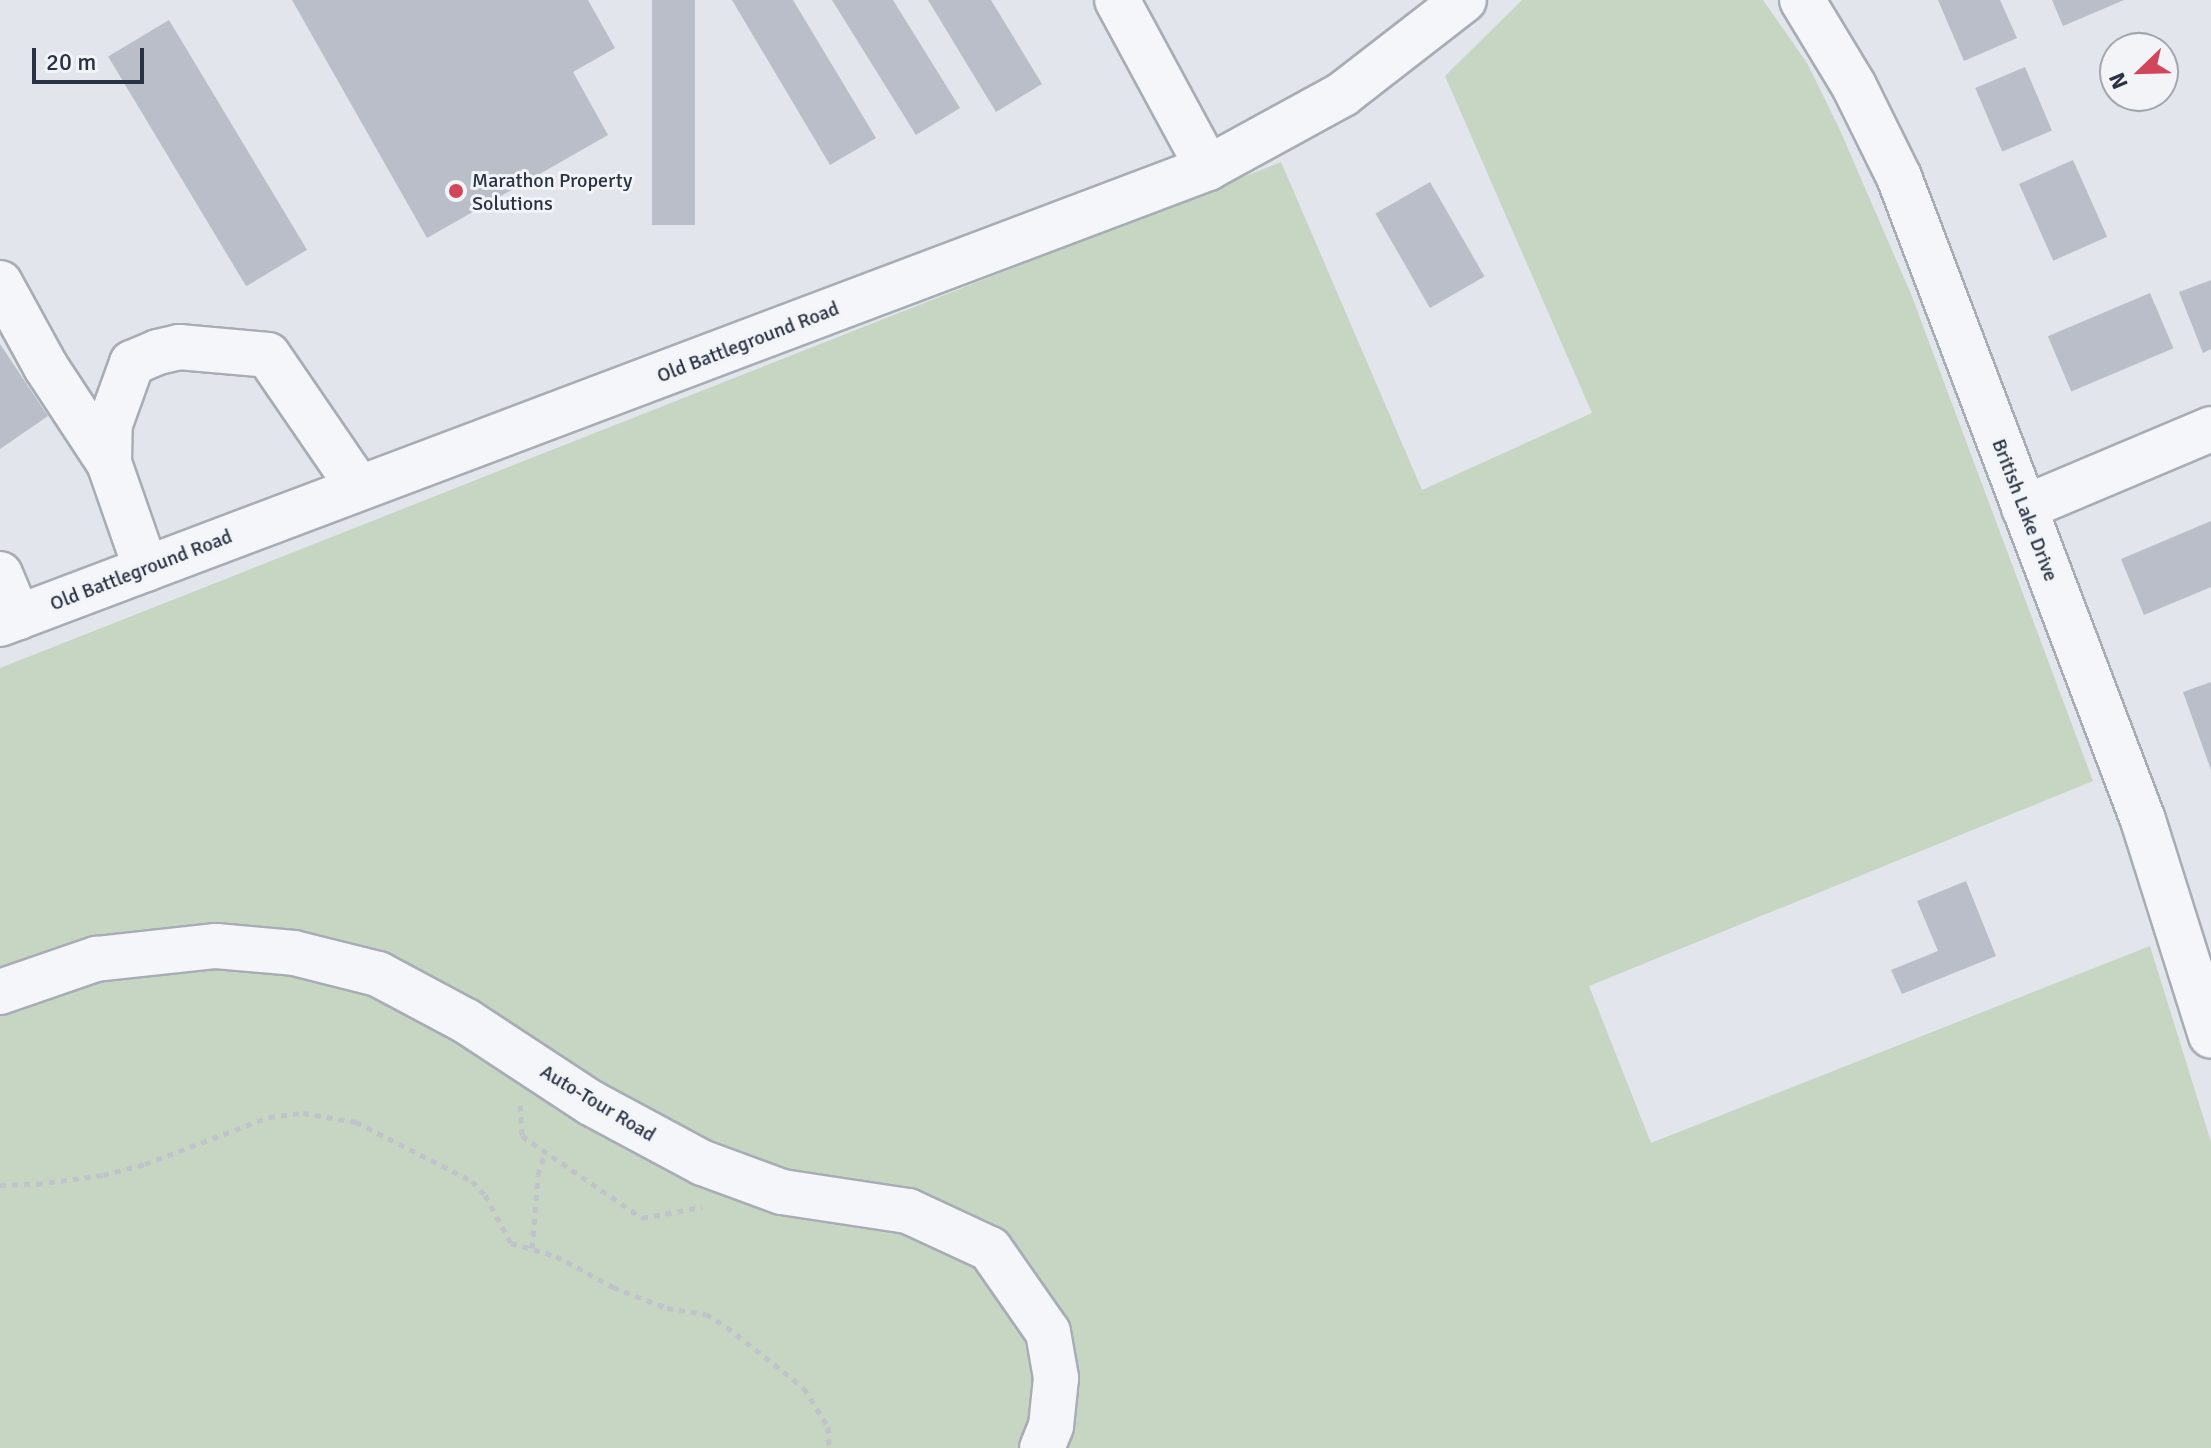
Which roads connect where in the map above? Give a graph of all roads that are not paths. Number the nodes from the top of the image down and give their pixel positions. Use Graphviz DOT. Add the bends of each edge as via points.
graph roads {
  1 [pos="1117,0"];
  2 [pos="1464,0"];
  3 [pos="1802,0"];
  4 [pos="1208,168"];
  5 [pos="0,283"];
  6 [pos="2211,429"];
  7 [pos="109,463"];
  8 [pos="359,488"];
  9 [pos="2024,508"];
  10 [pos="146,569"];
  11 [pos="0,574"];
  12 [pos="9,620"];
  13 [pos="2195,923"];
  14 [pos="0,992"];
  15 [pos="2211,1036"];
  16 [pos="1042,1448"];
  1 -- 4 [label="street"];
  2 -- 4 [label="street, Old Battleground Road" via="1343,94"];
  3 -- 9 [label="street, British Lake Drive" via="1854,86 1899,177"];
  4 -- 8 [label="street, Old Battleground Road"];
  5 -- 7 [label="street" via="46,367"];
  6 -- 9 [label="street"];
  7 -- 8 [label="street" via="110,424 132,363 179,347 268,355"];
  7 -- 10 [label="street"];
  8 -- 10 [label="street, Old Battleground Road"];
  9 -- 13 [label="street, British Lake Drive" via="2143,820"];
  10 -- 12 [label="street, Old Battleground Road"];
  11 -- 12 [label="street"];
  13 -- 15 [label="street, British Lake Drive"];
  14 -- 16 [label="street, Auto-Tour Road" via="96,959 216,946 294,953 378,974 518,1054 591,1103 703,1163 782,1192 908,1211 990,1249 1048,1332 1056,1378 1051,1426"];
}
